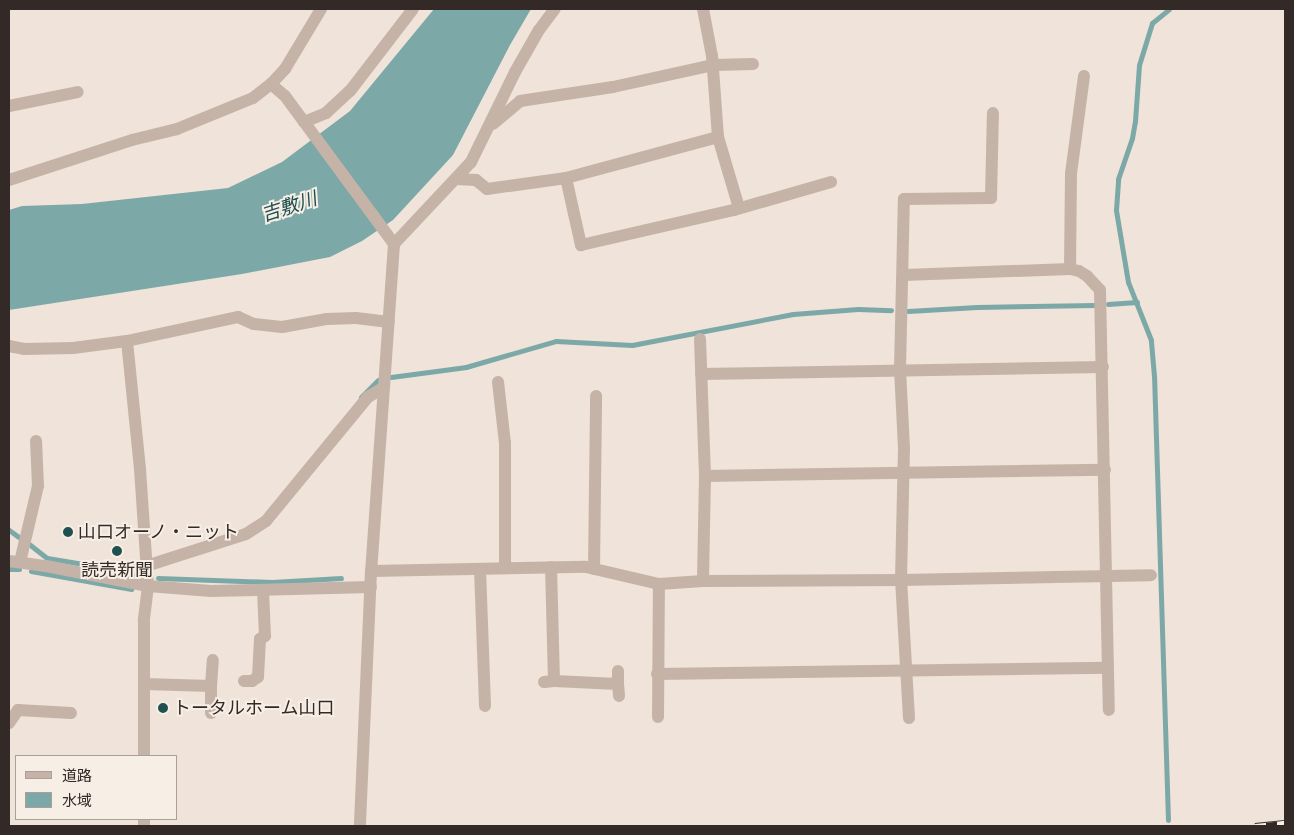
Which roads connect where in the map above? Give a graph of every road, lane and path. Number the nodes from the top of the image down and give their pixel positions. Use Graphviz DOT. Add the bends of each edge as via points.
graph roads {
  1 [pos="321,9"];
  2 [pos="412,9"];
  3 [pos="555,9"];
  4 [pos="703,9"];
  5 [pos="753,64"];
  6 [pos="713,65"];
  7 [pos="1084,76"];
  8 [pos="271,84"];
  9 [pos="78,92"];
  10 [pos="9,106"];
  11 [pos="993,113"];
  12 [pos="304,122"];
  13 [pos="489,127"];
  14 [pos="718,137"];
  15 [pos="566,178"];
  16 [pos="456,179"];
  17 [pos="9,180"];
  18 [pos="831,182"];
  19 [pos="739,208"];
  20 [pos="394,244"];
  21 [pos="1070,269"];
  22 [pos="904,275"];
  23 [pos="389,322"];
  24 [pos="700,339"];
  25 [pos="127,341"];
  26 [pos="9,346"];
  27 [pos="1103,367"];
  28 [pos="900,370"];
  29 [pos="701,374"];
  30 [pos="498,382"];
  31 [pos="383,388"];
  32 [pos="596,396"];
  33 [pos="36,441"];
  34 [pos="1106,470"];
  35 [pos="904,473"];
  36 [pos="705,476"];
  37 [pos="14,562"];
  38 [pos="146,566"];
  39 [pos="551,567"];
  40 [pos="505,568"];
  41 [pos="480,569"];
  42 [pos="594,569"];
  43 [pos="371,571"];
  44 [pos="1151,575"];
  45 [pos="1107,577"];
  46 [pos="901,580"];
  47 [pos="703,581"];
  48 [pos="659,584"];
  49 [pos="148,586"];
  50 [pos="371,587"];
  51 [pos="263,590"];
  52 [pos="213,660"];
  53 [pos="1107,668"];
  54 [pos="906,672"];
  55 [pos="657,674"];
  56 [pos="244,681"];
  57 [pos="618,683"];
  58 [pos="144,684"];
  59 [pos="211,686"];
  60 [pos="485,706"];
  61 [pos="1108,710"];
  62 [pos="72,713"];
  63 [pos="211,713"];
  64 [pos="658,717"];
  65 [pos="909,718"];
  66 [pos="9,723"];
  67 [pos="144,755"];
  68 [pos="360,826"];
  1 -- 8 [label="street" via="289,64"];
  2 -- 12 [label="street" via="350,91 326,112"];
  3 -- 13 [label="street" via="534,39"];
  4 -- 6 [label="street"];
  5 -- 6 [label="street"];
  6 -- 13 [label="street" via="613,87 520,101"];
  6 -- 14 [label="street"];
  7 -- 21 [label="street" via="1071,174"];
  8 -- 12 [label="street" via="285,96"];
  8 -- 17 [label="street" via="253,98 177,129 132,140"];
  9 -- 10 [label="street"];
  11 -- 22 [label="street" via="991,198 904,199"];
  12 -- 20 [label="street"];
  13 -- 16 [label="street" via="471,162"];
  14 -- 15 [label="street"];
  14 -- 19 [label="street"];
  15 -- 16 [label="street" via="487,189 476,180"];
  15 -- 19 [label="street" via="581,245"];
  16 -- 20 [label="street"];
  18 -- 19 [label="street"];
  20 -- 23 [label="street"];
  21 -- 22 [label="street"];
  21 -- 27 [label="street" via="1088,276 1100,290"];
  22 -- 28 [label="street"];
  23 -- 25 [label="street" via="327,319 282,327 238,318"];
  23 -- 31 [label="street"];
  24 -- 29 [label="street"];
  25 -- 26 [label="street" via="53,349"];
  25 -- 38 [label="street"];
  27 -- 28 [label="street"];
  27 -- 34 [label="street"];
  28 -- 29 [label="street"];
  28 -- 35 [label="street"];
  29 -- 36 [label="street"];
  30 -- 40 [label="street" via="505,443"];
  31 -- 38 [label="street" via="368,397 266,521 246,534"];
  31 -- 43 [label="street"];
  32 -- 42 [label="street"];
  33 -- 37 [label="street" via="38,486"];
  34 -- 35 [label="street"];
  34 -- 45 [label="street"];
  35 -- 36 [label="street"];
  35 -- 46 [label="street"];
  36 -- 47 [label="street"];
  37 -- 49 [label="street"];
  38 -- 49 [label="street"];
  39 -- 40 [label="street"];
  39 -- 42 [label="street"];
  39 -- 57 [label="street" via="549,682"];
  40 -- 41 [label="street"];
  41 -- 43 [label="street"];
  41 -- 60 [label="street"];
  42 -- 48 [label="street"];
  43 -- 50 [label="street"];
  44 -- 45 [label="street"];
  45 -- 46 [label="street"];
  45 -- 53 [label="street"];
  46 -- 47 [label="street"];
  46 -- 54 [label="street"];
  47 -- 48 [label="street"];
  48 -- 55 [label="street"];
  49 -- 51 [label="street" via="211,591"];
  49 -- 58 [label="street" via="144,621"];
  50 -- 51 [label="street"];
  50 -- 68 [label="street"];
  51 -- 56 [label="street" via="264,636 260,639 258,677"];
  52 -- 59 [label="street"];
  53 -- 54 [label="street"];
  53 -- 61 [label="street"];
  54 -- 55 [label="street"];
  54 -- 65 [label="street"];
  55 -- 64 [label="street"];
  58 -- 59 [label="street"];
  58 -- 67 [label="street"];
  59 -- 63 [label="street"];
  62 -- 66 [label="street" via="18,710"];
}
